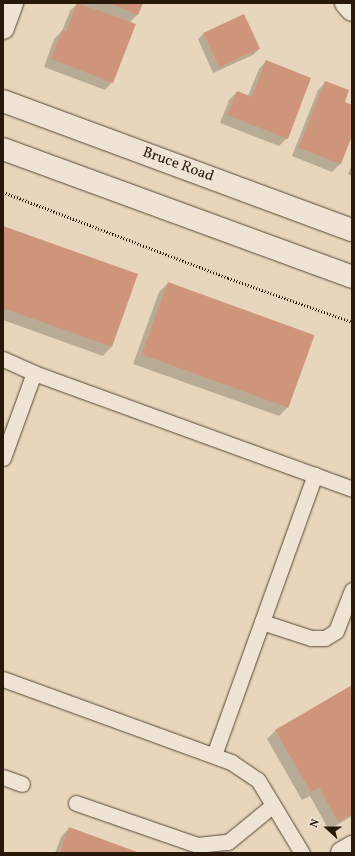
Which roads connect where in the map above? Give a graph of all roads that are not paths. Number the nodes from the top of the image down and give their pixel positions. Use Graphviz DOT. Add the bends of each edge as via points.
graph roads {
  1 [pos="12,3"];
  2 [pos="346,3"];
  3 [pos="352,10"];
  4 [pos="3,28"];
  5 [pos="3,101"];
  6 [pos="3,149"];
  7 [pos="352,230"];
  8 [pos="352,276"];
  9 [pos="3,359"];
  10 [pos="34,373"];
  11 [pos="3,458"];
  12 [pos="315,475"];
  13 [pos="352,489"];
  14 [pos="352,590"];
  15 [pos="262,622"];
  16 [pos="3,679"];
  17 [pos="214,755"];
  18 [pos="3,777"];
  19 [pos="22,784"];
  20 [pos="76,803"];
  21 [pos="274,805"];
  22 [pos="352,847"];
  23 [pos="302,853"];
  24 [pos="342,853"];
  1 -- 4 [label="street"];
  2 -- 3 [label="street"];
  5 -- 7 [label="street, Bruce Road"];
  6 -- 8 [label="street"];
  9 -- 10 [label="lane"];
  10 -- 11 [label="lane"];
  10 -- 12 [label="lane"];
  12 -- 13 [label="lane"];
  12 -- 15 [label="lane"];
  14 -- 15 [label="lane" via="336,631 325,638 311,638"];
  15 -- 17 [label="lane"];
  16 -- 17 [label="lane"];
  17 -- 21 [label="lane" via="231,762 258,780"];
  18 -- 19 [label="lane"];
  20 -- 21 [label="lane" via="197,845 228,842"];
  21 -- 23 [label="lane"];
  22 -- 24 [label="street"];
}
